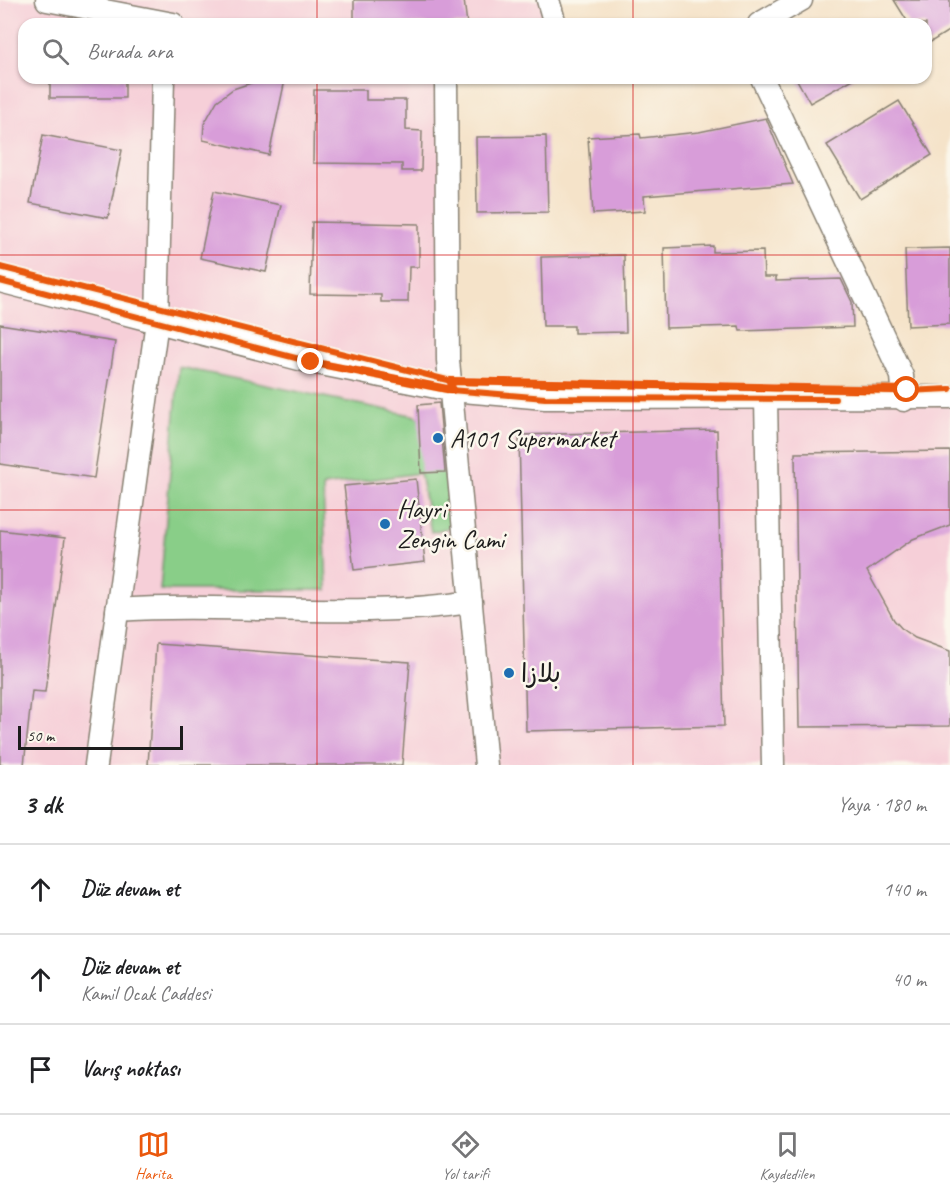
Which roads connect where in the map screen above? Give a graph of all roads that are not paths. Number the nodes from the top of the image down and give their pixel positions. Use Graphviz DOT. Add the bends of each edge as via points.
graph roads {
  1 [pos="47,0"];
  2 [pos="548,0"];
  3 [pos="801,0"];
  4 [pos="166,17"];
  5 [pos="553,18"];
  6 [pos="770,18"];
  7 [pos="163,84"];
  8 [pos="446,84"];
  9 [pos="765,84"];
  10 [pos="0,281"];
  11 [pos="157,321"];
  12 [pos="452,390"];
  13 [pos="950,398"];
  14 [pos="766,399"];
  15 [pos="904,400"];
  16 [pos="471,602"];
  17 [pos="117,610"];
  18 [pos="96,765"];
  19 [pos="486,765"];
  20 [pos="773,765"];
  1 -- 4 [label="street"];
  2 -- 5 [label="street"];
  3 -- 6 [label="street"];
  7 -- 11 [label="street"];
  8 -- 12 [label="street" via="448,360"];
  9 -- 15 [label="street" via="902,376"];
  10 -- 11 [label="street"];
  11 -- 12 [label="street" via="311,362"];
  11 -- 17 [label="street"];
  12 -- 14 [label="street" via="544,398"];
  12 -- 16 [label="street"];
  13 -- 15 [label="street"];
  14 -- 15 [label="street"];
  14 -- 20 [label="street"];
  16 -- 17 [label="street" via="424,609 342,611 167,607"];
  16 -- 19 [label="street"];
  17 -- 18 [label="street"];
}
